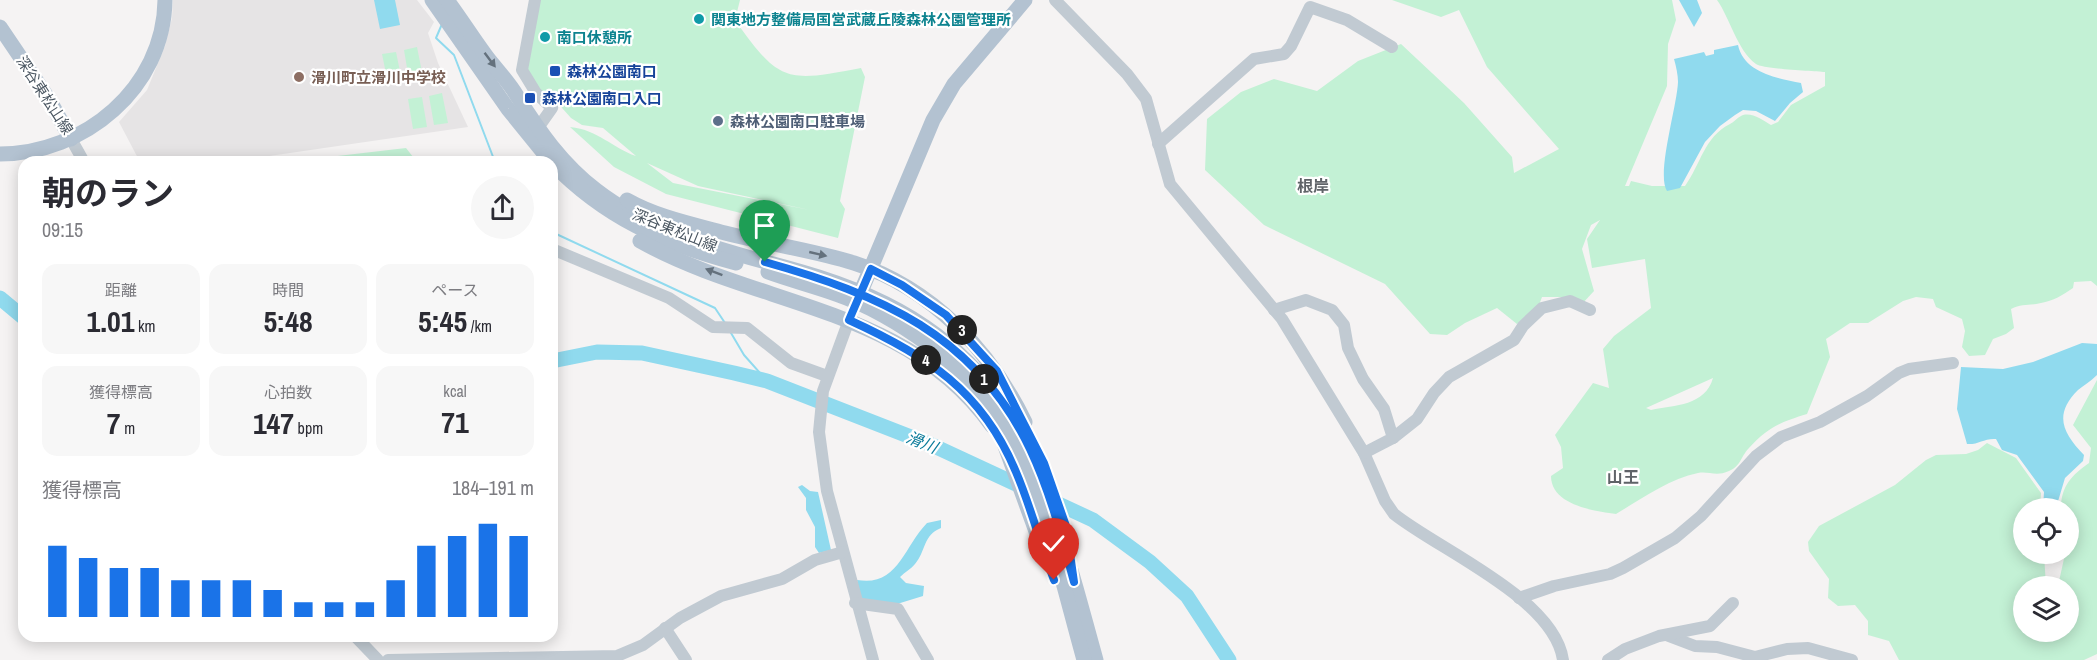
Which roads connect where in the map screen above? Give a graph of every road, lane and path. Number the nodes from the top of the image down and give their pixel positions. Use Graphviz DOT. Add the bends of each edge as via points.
graph roads {
  1 [pos="165,0"];
  2 [pos="432,0"];
  3 [pos="535,0"];
  4 [pos="1025,0"];
  5 [pos="1055,0"];
  6 [pos="448,10"];
  7 [pos="0,27"];
  8 [pos="1392,46"];
  9 [pos="517,95"];
  10 [pos="508,109"];
  11 [pos="540,125"];
  12 [pos="71,139"];
  13 [pos="1158,144"];
  14 [pos="0,154"];
  15 [pos="81,156"];
  16 [pos="536,156"];
  17 [pos="545,156"];
  18 [pos="558,170"];
  19 [pos="558,181"];
  20 [pos="558,252"];
  21 [pos="871,269"];
  22 [pos="846,293"];
  23 [pos="870,302"];
  24 [pos="1274,310"];
  25 [pos="1590,310"];
  26 [pos="849,320"];
  27 [pos="1953,363"];
  28 [pos="826,380"];
  29 [pos="1393,438"];
  30 [pos="1364,453"];
  31 [pos="843,552"];
  32 [pos="1074,582"];
  33 [pos="1519,598"];
  34 [pos="855,603"];
  35 [pos="1733,603"];
  36 [pos="1070,610"];
  37 [pos="665,628"];
  38 [pos="1666,635"];
  39 [pos="361,642"];
  40 [pos="378,660"];
  41 [pos="388,660"];
  42 [pos="686,660"];
  43 [pos="873,660"];
  44 [pos="928,660"];
  45 [pos="1084,660"];
  46 [pos="1096,660"];
  47 [pos="1563,660"];
  48 [pos="1608,660"];
  49 [pos="1852,660"];
  1 -- 12 [label="main road, 深谷東松山線" via="159,39 144,72 122,103"];
  2 -- 6 [label="main road, 深谷東松山線"];
  3 -- 11 [label="street" via="522,70 536,93 552,108"];
  4 -- 21 [label="main road" via="954,84 933,120"];
  5 -- 13 [label="street" via="1138,88 1152,114"];
  6 -- 9 [label="main road, 深谷東松山線, one-way"];
  6 -- 10 [label="main road, 深谷東松山線"];
  7 -- 12 [label="main road, 深谷東松山線"];
  8 -- 13 [label="street" via="1347,20 1310,7 1284,54 1254,59"];
  9 -- 11 [label="main road, 深谷東松山線"];
  9 -- 22 [label="main road, 深谷東松山線" via="528,116 563,160 597,191 627,211 702,243"];
  10 -- 16 [label="main road, 深谷東松山線"];
  10 -- 17 [label="main road, 深谷東松山線"];
  11 -- 21 [label="main road, 深谷東松山線, one-way" via="589,176 643,208 676,220"];
  12 -- 14 [label="main road" via="39,150"];
  12 -- 15 [label="street"];
  13 -- 24 [label="street" via="1170,184 1181,200"];
  18 -- 22 [label="main road, 深谷東松山線" via="586,196 642,231 699,254"];
  26 -- 19 [label="main road, 深谷東松山線, one-way" via="644,243 602,218"];
  20 -- 28 [label="street" via="669,298 714,327 747,328 791,363"];
  21 -- 26 [label="main road"];
  21 -- 32 [label="main road, 深谷東松山線" via="946,315 997,371 1044,463 1066,526"];
  22 -- 23 [label="main road, 深谷東松山線"];
  23 -- 32 [label="main road, 深谷東松山線" via="946,342 991,387 1030,449"];
  23 -- 36 [label="main road, 深谷東松山線" via="950,361 996,414 1029,476"];
  24 -- 29 [label="street" via="1306,300 1332,310 1344,325 1348,348 1384,409"];
  24 -- 30 [label="street"];
  25 -- 29 [label="street" via="1570,301 1542,308 1531,316 1514,340 1449,377 1417,419"];
  26 -- 28 [label="street"];
  26 -- 36 [label="main road, 深谷東松山線" via="940,369 965,391 1006,448 1054,580"];
  27 -- 33 [label="street" via="1899,373 1857,402 1781,437 1756,456 1676,538 1623,568"];
  28 -- 31 [label="street" via="819,426 827,491"];
  29 -- 30 [label="street"];
  30 -- 33 [label="street" via="1394,514"];
  31 -- 34 [label="street"];
  31 -- 37 [label="street" via="815,560 782,579 721,596"];
  32 -- 46 [label="main road, 深谷東松山線"];
  33 -- 47 [label="street" via="1555,635"];
  34 -- 43 [label="street"];
  34 -- 44 [label="street" via="898,609"];
  35 -- 38 [label="street" via="1710,626"];
  36 -- 45 [label="main road, 深谷東松山線"];
  37 -- 41 [label="street" via="643,645 617,656"];
  37 -- 42 [label="street"];
  38 -- 48 [label="street" via="1635,645"];
  38 -- 49 [label="street" via="1695,646 1755,657 1808,648"];
  39 -- 40 [label="street"];
}
